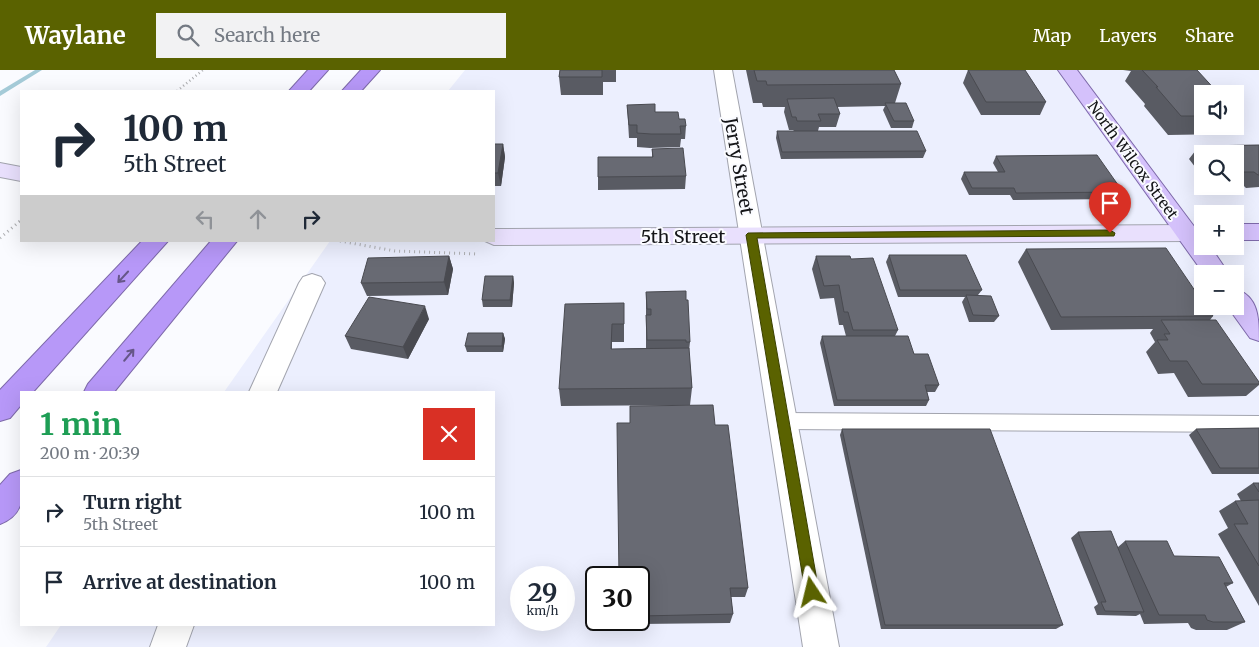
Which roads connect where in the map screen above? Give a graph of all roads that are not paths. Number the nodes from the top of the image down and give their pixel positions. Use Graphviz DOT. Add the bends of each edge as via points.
graph roads {
  1 [pos="319,70"];
  2 [pos="371,70"];
  3 [pos="723,70"];
  4 [pos="1068,70"];
  5 [pos="299,90"];
  6 [pos="352,90"];
  7 [pos="0,170"];
  8 [pos="20,174"];
  9 [pos="1194,232"];
  10 [pos="1244,232"];
  11 [pos="1259,232"];
  12 [pos="1194,233"];
  13 [pos="751,235"];
  14 [pos="495,237"];
  15 [pos="155,242"];
  16 [pos="224,242"];
  17 [pos="312,283"];
  18 [pos="1244,310"];
  19 [pos="1259,330"];
  20 [pos="99,391"];
  21 [pos="263,391"];
  22 [pos="0,410"];
  23 [pos="782,421"];
  24 [pos="1259,424"];
  25 [pos="20,485"];
  26 [pos="0,509"];
  27 [pos="176,626"];
  28 [pos="168,647"];
  29 [pos="821,647"];
  1 -- 5 [label="highway"];
  2 -- 6 [label="highway"];
  3 -- 13 [label="street, Jerry Street"];
  4 -- 9 [label="main road, North Wilcox Street"];
  7 -- 8 [label="street"];
  10 -- 11 [label="main road"];
  12 -- 13 [label="street, 5th Street"];
  13 -- 14 [label="street, 5th Street"];
  13 -- 23 [label="street, Jerry Street"];
  15 -- 22 [label="highway, one-way"];
  20 -- 16 [label="highway, one-way"];
  17 -- 21 [label="street"];
  18 -- 19 [label="main road"];
  23 -- 24 [label="lane"];
  23 -- 29 [label="street, Jerry Street"];
  25 -- 26 [label="highway"];
  27 -- 28 [label="street"];
}
